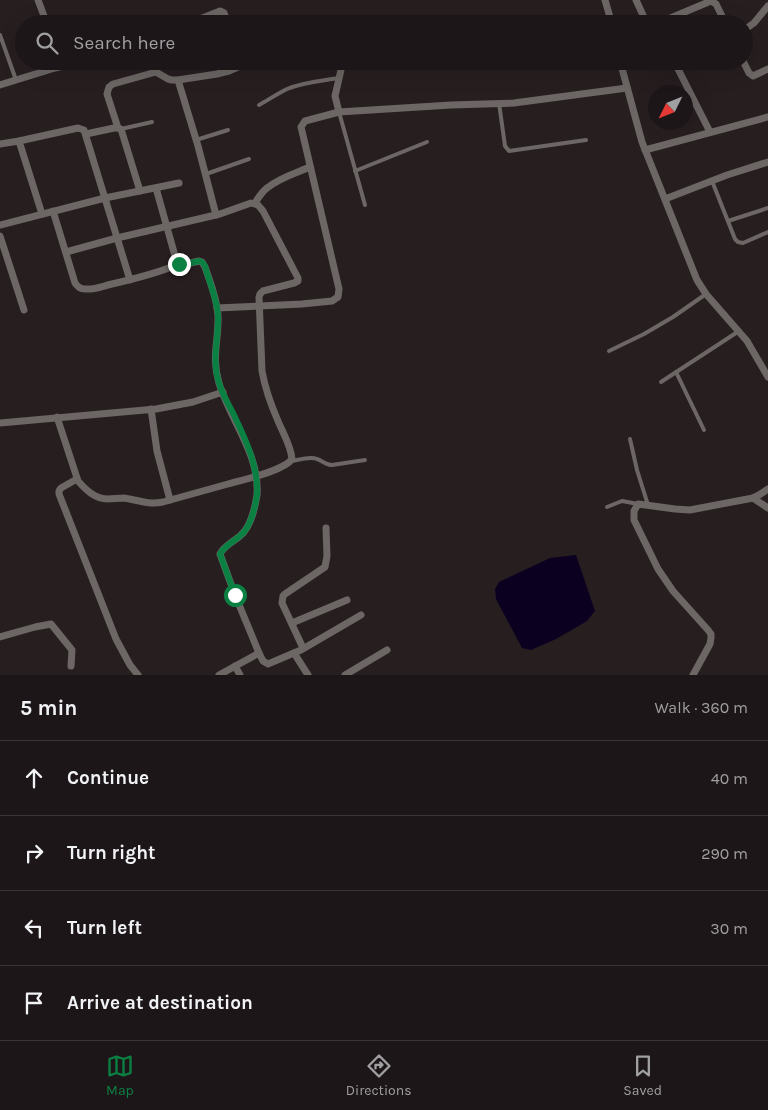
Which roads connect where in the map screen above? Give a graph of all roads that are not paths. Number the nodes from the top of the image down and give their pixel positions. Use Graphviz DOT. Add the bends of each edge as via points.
graph roads {
  1 [pos="38,0"];
  2 [pos="605,0"];
  3 [pos="636,0"];
  4 [pos="689,0"];
  5 [pos="768,6"];
  6 [pos="693,9"];
  7 [pos="44,15"];
  8 [pos="210,15"];
  9 [pos="225,15"];
  10 [pos="609,15"];
  11 [pos="643,15"];
  12 [pos="678,15"];
  13 [pos="722,15"];
  14 [pos="753,24"];
  15 [pos="0,35"];
  16 [pos="768,69"];
  17 [pos="45,70"];
  18 [pos="225,70"];
  19 [pos="341,70"];
  20 [pos="622,70"];
  21 [pos="679,70"];
  22 [pos="748,70"];
  23 [pos="339,78"];
  24 [pos="16,80"];
  25 [pos="178,80"];
  26 [pos="0,85"];
  27 [pos="626,88"];
  28 [pos="499,103"];
  29 [pos="259,105"];
  30 [pos="339,112"];
  31 [pos="768,117"];
  32 [pos="152,122"];
  33 [pos="119,129"];
  34 [pos="228,130"];
  35 [pos="710,132"];
  36 [pos="86,134"];
  37 [pos="196,140"];
  38 [pos="586,140"];
  39 [pos="20,141"];
  40 [pos="427,142"];
  41 [pos="0,144"];
  42 [pos="645,150"];
  43 [pos="248,159"];
  44 [pos="768,162"];
  45 [pos="310,166"];
  46 [pos="355,171"];
  47 [pos="205,174"];
  48 [pos="712,181"];
  49 [pos="179,183"];
  50 [pos="156,188"];
  51 [pos="140,191"];
  52 [pos="104,198"];
  53 [pos="665,199"];
  54 [pos="254,204"];
  55 [pos="365,205"];
  56 [pos="768,208"];
  57 [pos="53,211"];
  58 [pos="42,214"];
  59 [pos="216,215"];
  60 [pos="728,221"];
  61 [pos="0,225"];
  62 [pos="167,227"];
  63 [pos="768,232"];
  64 [pos="0,236"];
  65 [pos="117,238"];
  66 [pos="66,252"];
  67 [pos="179,264"];
  68 [pos="130,280"];
  69 [pos="706,294"];
  70 [pos="260,306"];
  71 [pos="217,308"];
  72 [pos="24,310"];
  73 [pos="739,331"];
  74 [pos="609,351"];
  75 [pos="676,372"];
  76 [pos="768,378"];
  77 [pos="661,382"];
  78 [pos="223,392"];
  79 [pos="151,409"];
  80 [pos="56,417"];
  81 [pos="0,423"];
  82 [pos="704,430"];
  83 [pos="630,440"];
  84 [pos="365,460"];
  85 [pos="291,461"];
  86 [pos="256,477"];
  87 [pos="77,479"];
  88 [pos="768,489"];
  89 [pos="753,498"];
  90 [pos="170,500"];
  91 [pos="638,504"];
  92 [pos="648,505"];
  93 [pos="607,507"];
  94 [pos="768,508"];
  95 [pos="326,528"];
  96 [pos="347,600"];
  97 [pos="361,615"];
  98 [pos="292,623"];
  99 [pos="0,637"];
  100 [pos="303,648"];
  101 [pos="387,650"];
  102 [pos="259,653"];
  103 [pos="294,653"];
  104 [pos="71,666"];
  105 [pos="235,666"];
  106 [pos="138,675"];
  107 [pos="219,675"];
  108 [pos="240,675"];
  109 [pos="308,675"];
  110 [pos="345,675"];
  111 [pos="694,675"];
  1 -- 7 [label="street"];
  2 -- 10 [label="street"];
  3 -- 11 [label="street"];
  4 -- 6 [label="street"];
  5 -- 14 [label="street"];
  6 -- 12 [label="street"];
  6 -- 13 [label="street" via="714,2"];
  8 -- 9 [label="street" via="220,11"];
  15 -- 24 [label="lane"];
  16 -- 22 [label="street" via="753,76"];
  17 -- 24 [label="street"];
  18 -- 25 [label="street"];
  19 -- 23 [label="street"];
  20 -- 27 [label="street"];
  21 -- 35 [label="street"];
  23 -- 29 [label="lane" via="305,83"];
  23 -- 30 [label="street" via="335,96"];
  24 -- 26 [label="street"];
  25 -- 33 [label="street" via="156,72 111,85 107,94"];
  25 -- 37 [label="street"];
  27 -- 28 [label="street"];
  27 -- 42 [label="street"];
  28 -- 30 [label="street"];
  28 -- 38 [label="lane" via="505,146 509,151"];
  30 -- 45 [label="street" via="302,124"];
  30 -- 46 [label="lane"];
  31 -- 35 [label="street"];
  32 -- 33 [label="lane"];
  33 -- 36 [label="street"];
  33 -- 51 [label="street"];
  34 -- 37 [label="lane"];
  35 -- 42 [label="street"];
  36 -- 39 [label="street" via="78,128"];
  36 -- 52 [label="street"];
  37 -- 47 [label="street"];
  39 -- 41 [label="street"];
  39 -- 58 [label="street"];
  40 -- 46 [label="lane"];
  42 -- 53 [label="street"];
  43 -- 47 [label="lane"];
  44 -- 48 [label="street"];
  45 -- 54 [label="street" via="274,183"];
  45 -- 70 [label="street" via="339,289 338,297 332,301"];
  46 -- 55 [label="lane"];
  47 -- 59 [label="street"];
  48 -- 53 [label="street"];
  48 -- 60 [label="lane"];
  49 -- 50 [label="street"];
  50 -- 51 [label="street"];
  50 -- 62 [label="street"];
  51 -- 52 [label="street"];
  52 -- 57 [label="street"];
  52 -- 65 [label="street"];
  53 -- 69 [label="street" via="694,274"];
  54 -- 59 [label="street"];
  54 -- 70 [label="street" via="263,211 298,278 294,283 261,292"];
  56 -- 60 [label="lane"];
  57 -- 58 [label="street"];
  57 -- 66 [label="street"];
  58 -- 61 [label="street"];
  59 -- 62 [label="street"];
  60 -- 63 [label="lane" via="735,240 740,243"];
  62 -- 65 [label="street"];
  62 -- 67 [label="street"];
  64 -- 72 [label="street"];
  65 -- 66 [label="street"];
  65 -- 68 [label="street"];
  66 -- 68 [label="street" via="76,283 82,289"];
  67 -- 68 [label="street"];
  67 -- 71 [label="street" via="202,262"];
  69 -- 73 [label="street"];
  69 -- 74 [label="lane" via="673,317"];
  70 -- 71 [label="street"];
  70 -- 85 [label="street" via="262,371 291,450"];
  71 -- 78 [label="street" via="215,355"];
  73 -- 75 [label="lane"];
  73 -- 76 [label="street"];
  75 -- 77 [label="lane"];
  75 -- 82 [label="lane"];
  78 -- 79 [label="street" via="193,402"];
  78 -- 86 [label="street" via="250,453"];
  79 -- 80 [label="street"];
  79 -- 90 [label="street"];
  80 -- 81 [label="street"];
  80 -- 87 [label="street"];
  83 -- 92 [label="lane"];
  84 -- 85 [label="lane" via="332,465 314,458"];
  85 -- 86 [label="street"];
  86 -- 90 [label="street"];
  86 -- 102 [label="street" via="257,496 247,528 220,554"];
  87 -- 90 [label="street" via="99,498 124,498 154,504"];
  87 -- 106 [label="street" via="58,491 116,639"];
  88 -- 89 [label="street"];
  89 -- 92 [label="street" via="690,510"];
  89 -- 94 [label="street"];
  91 -- 92 [label="street"];
  91 -- 93 [label="lane" via="622,501"];
  91 -- 111 [label="street" via="634,520 658,569 672,591 710,634 710,644"];
  95 -- 98 [label="street" via="325,567 283,596 282,603"];
  96 -- 98 [label="street"];
  97 -- 100 [label="street"];
  98 -- 100 [label="street"];
  99 -- 104 [label="street" via="51,624 72,650"];
  100 -- 103 [label="street"];
  101 -- 110 [label="street"];
  102 -- 103 [label="street" via="268,664"];
  102 -- 105 [label="street"];
  103 -- 109 [label="street"];
  105 -- 107 [label="street"];
  105 -- 108 [label="street"];
}
